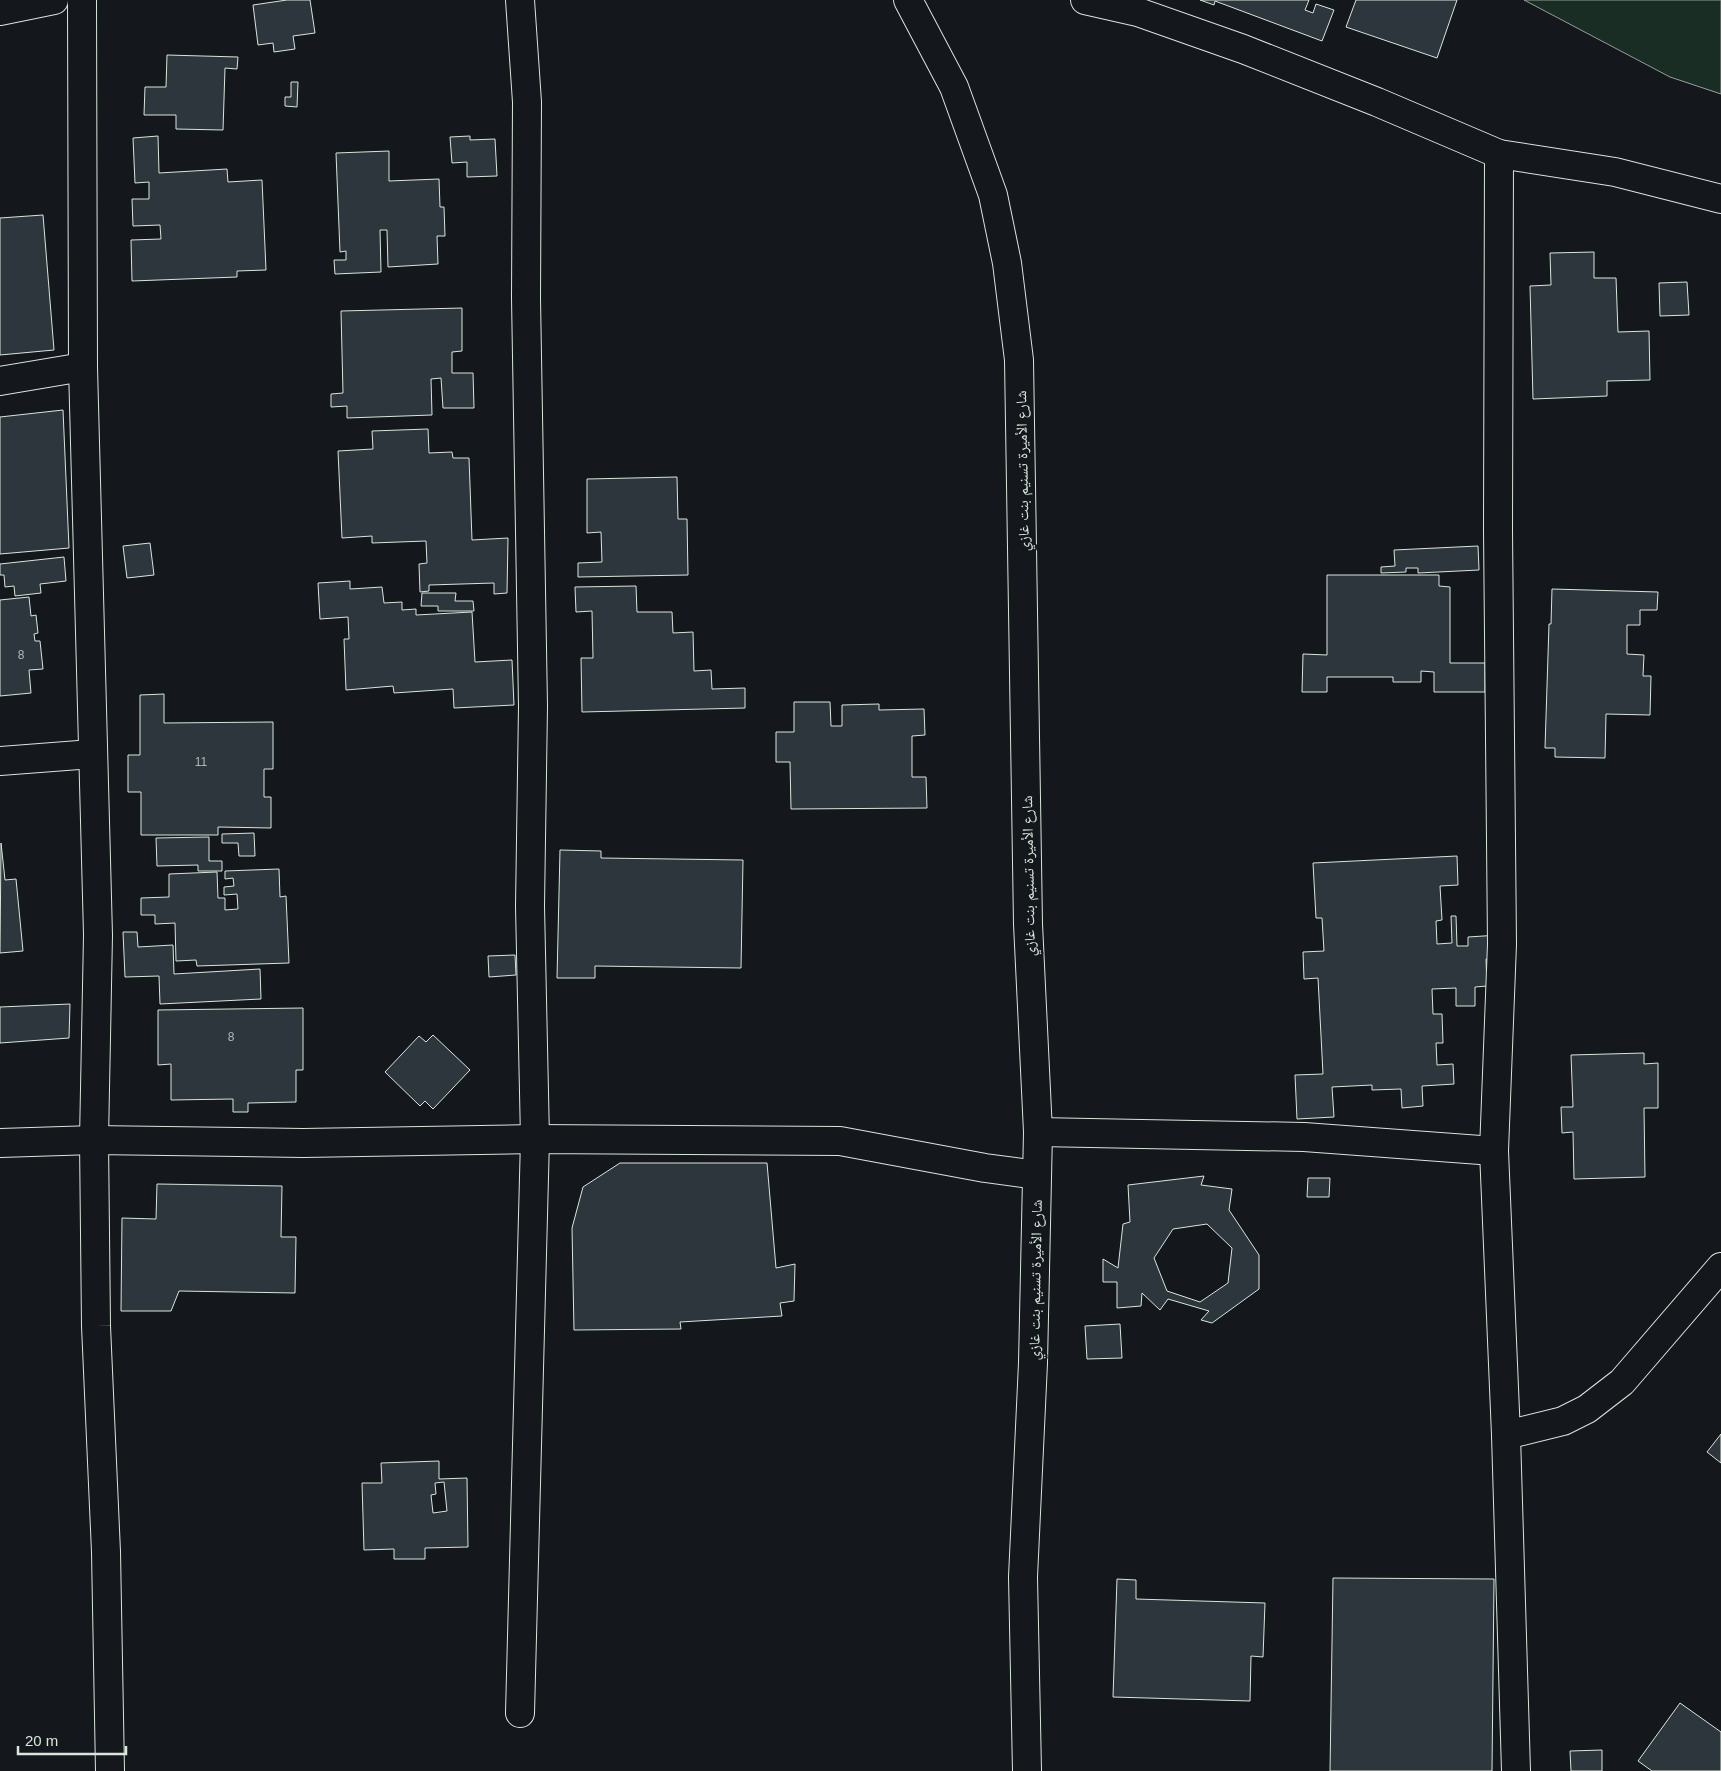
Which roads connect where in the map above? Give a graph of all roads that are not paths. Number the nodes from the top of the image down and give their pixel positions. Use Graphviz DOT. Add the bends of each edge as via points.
graph roads {
  1 [pos="54,0"];
  2 [pos="82,0"];
  3 [pos="520,0"];
  4 [pos="908,0"];
  5 [pos="1085,0"];
  6 [pos="0,11"];
  7 [pos="1499,154"];
  8 [pos="1721,198"];
  9 [pos="83,367"];
  10 [pos="0,381"];
  11 [pos="92,754"];
  12 [pos="0,761"];
  13 [pos="1038,1132"];
  14 [pos="535,1139"];
  15 [pos="94,1140"];
  16 [pos="0,1143"];
  17 [pos="1494,1151"];
  18 [pos="1037,1176"];
  19 [pos="1721,1267"];
  20 [pos="1506,1435"];
  21 [pos="520,1713"];
  22 [pos="110,1771"];
  23 [pos="1027,1771"];
  24 [pos="1516,1771"];
  1 -- 6 [label="street"];
  2 -- 9 [label="street"];
  3 -- 14 [label="street" via="527,102 526,298 533,706 530,906"];
  4 -- 13 [label="street, شارع الأميرة تسنيم بنت غازي" via="954,87 993,195 1007,263 1020,360 1028,924"];
  5 -- 7 [label="street" via="1138,12 1243,49"];
  7 -- 8 [label="street" via="1615,172"];
  7 -- 17 [label="street" via="1502,944"];
  9 -- 10 [label="street"];
  9 -- 11 [label="street"];
  11 -- 12 [label="street"];
  11 -- 15 [label="street" via="98,936"];
  13 -- 17 [label="street" via="1304,1137"];
  13 -- 18 [label="street, شارع الأميرة تسنيم بنت غازي"];
  14 -- 15 [label="street" via="303,1143"];
  14 -- 18 [label="street" via="840,1141"];
  14 -- 21 [label="street"];
  15 -- 16 [label="street"];
  15 -- 22 [label="street" via="96,1326 106,1552"];
  17 -- 20 [label="street"];
  18 -- 23 [label="street, شارع الأميرة تسنيم بنت غازي" via="1034,1363 1023,1577"];
  19 -- 20 [label="street" via="1622,1382 1587,1409 1563,1421"];
  20 -- 24 [label="street"];
}
